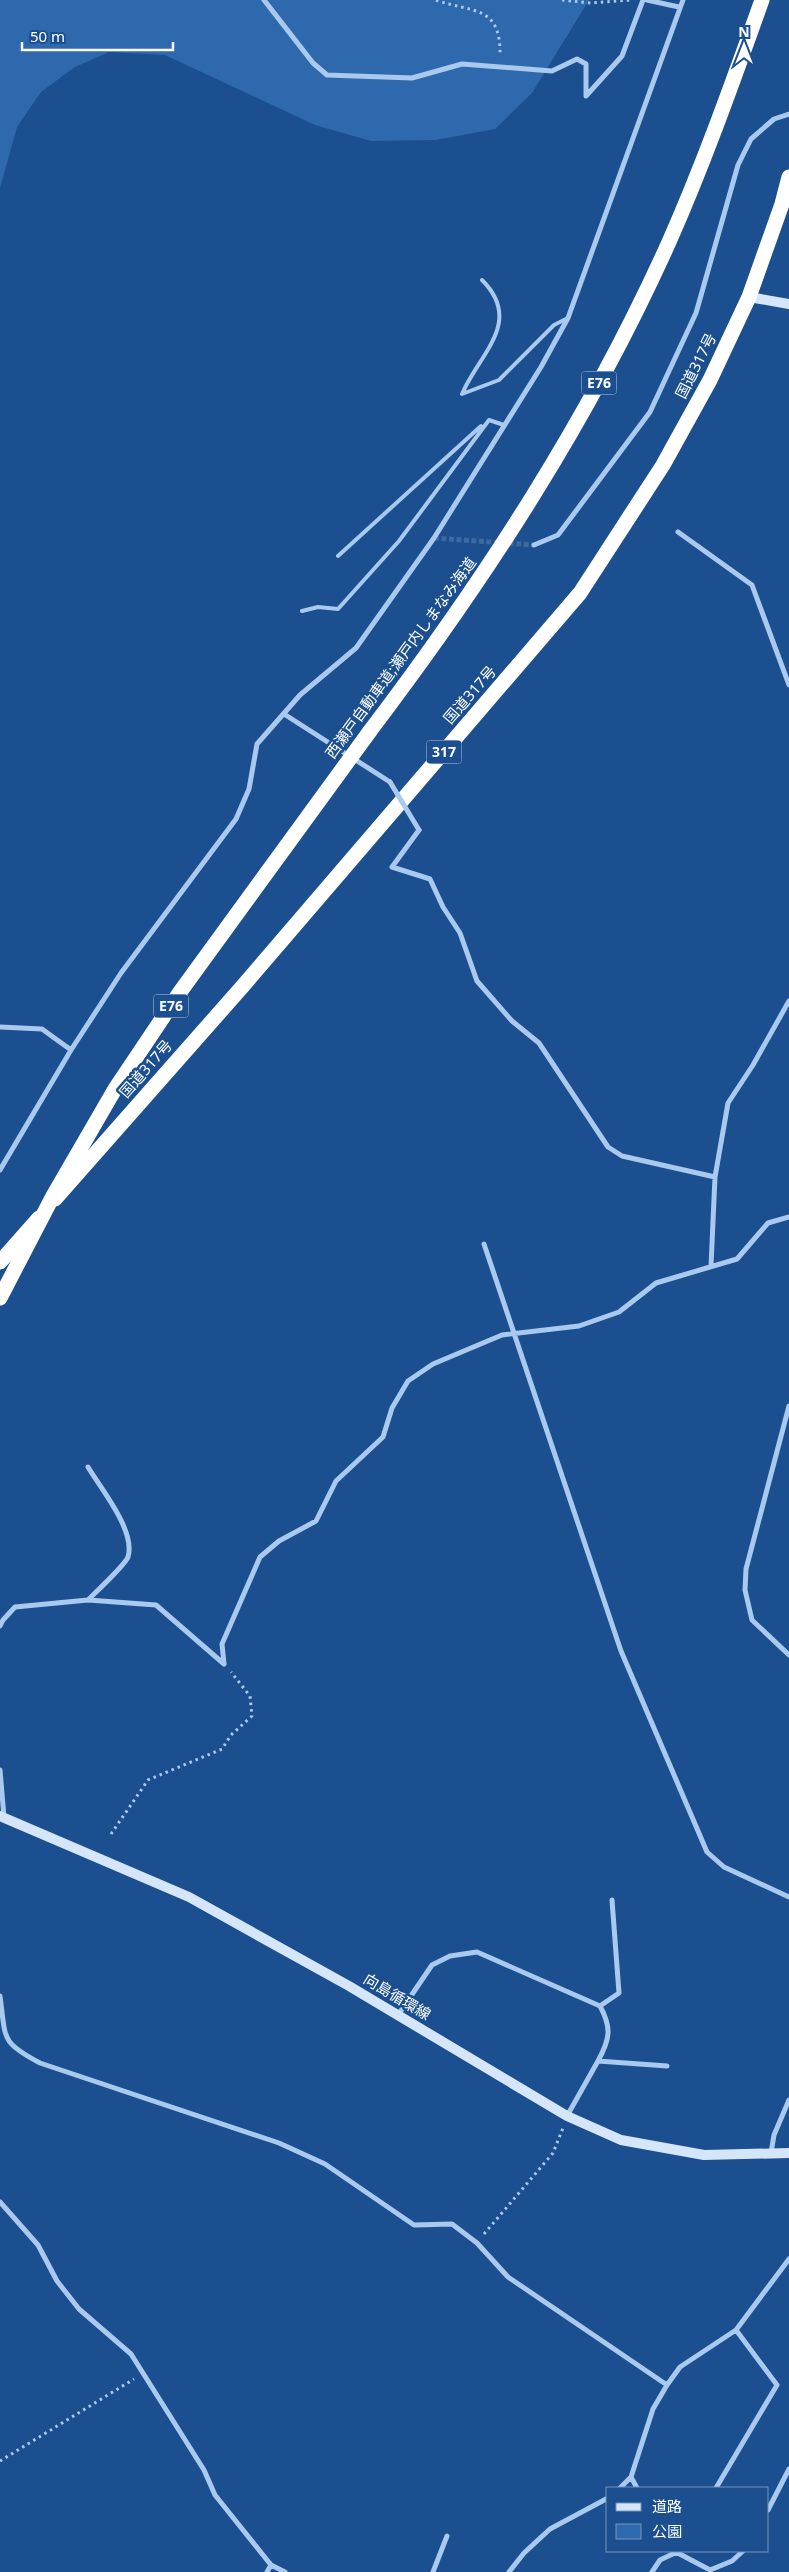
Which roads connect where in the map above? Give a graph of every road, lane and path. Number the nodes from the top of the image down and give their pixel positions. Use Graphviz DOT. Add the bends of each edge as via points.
graph roads {
  1 [pos="264,0"];
  2 [pos="436,0"];
  3 [pos="562,0"];
  4 [pos="631,0"];
  5 [pos="642,0"];
  6 [pos="647,0"];
  7 [pos="683,0"];
  8 [pos="762,0"];
  9 [pos="679,7"];
  10 [pos="500,68"];
  11 [pos="789,114"];
  12 [pos="789,177"];
  13 [pos="482,280"];
  14 [pos="749,297"];
  15 [pos="789,304"];
  16 [pos="568,318"];
  17 [pos="489,420"];
  18 [pos="504,425"];
  19 [pos="678,532"];
  20 [pos="534,545"];
  21 [pos="338,556"];
  22 [pos="302,611"];
  23 [pos="789,685"];
  24 [pos="284,714"];
  25 [pos="789,1001"];
  26 [pos="0,1027"];
  27 [pos="71,1050"];
  28 [pos="0,1170"];
  29 [pos="715,1176"];
  30 [pos="789,1217"];
  31 [pos="484,1244"];
  32 [pos="0,1262"];
  33 [pos="711,1266"];
  34 [pos="0,1298"];
  35 [pos="515,1334"];
  36 [pos="789,1406"];
  37 [pos="88,1467"];
  38 [pos="88,1600"];
  39 [pos="0,1626"];
  40 [pos="789,1655"];
  41 [pos="224,1664"];
  42 [pos="0,1770"];
  43 [pos="2,1817"];
  44 [pos="111,1834"];
  45 [pos="789,1897"];
  46 [pos="612,1900"];
  47 [pos="0,1996"];
  48 [pos="600,2006"];
  49 [pos="398,2015"];
  50 [pos="3,2038"];
  51 [pos="598,2061"];
  52 [pos="667,2066"];
  53 [pos="789,2100"];
  54 [pos="567,2116"];
  55 [pos="771,2153"];
  56 [pos="789,2153"];
  57 [pos="0,2202"];
  58 [pos="477,2242"];
  59 [pos="789,2259"];
  60 [pos="736,2330"];
  61 [pos="143,2373"];
  62 [pos="667,2384"];
  63 [pos="0,2461"];
  64 [pos="789,2469"];
  65 [pos="632,2477"];
  66 [pos="621,2487"];
  67 [pos="637,2487"];
  68 [pos="717,2487"];
  69 [pos="606,2499"];
  70 [pos="769,2508"];
  71 [pos="447,2536"];
  72 [pos="677,2552"];
  73 [pos="741,2552"];
  74 [pos="271,2565"];
  75 [pos="267,2572"];
  76 [pos="285,2572"];
  77 [pos="432,2572"];
  78 [pos="510,2572"];
  79 [pos="652,2572"];
  1 -- 10 [label="street" via="327,75 412,78 462,64"];
  2 -- 10 [label="path" via="487,15 496,27"];
  3 -- 4 [label="path" via="591,3"];
  5 -- 10 [label="street" via="622,56 586,96 586,64 576,59 552,71"];
  6 -- 9 [label="street"];
  7 -- 9 [label="street"];
  8 -- 34 [label="highway, 西瀬戸自動車道;瀬戸内しまなみ海道 / E76, bridge" via="669,242 580,419 484,574 180,992 115,1089 53,1196"];
  9 -- 16 [label="street"];
  11 -- 20 [label="street" via="774,119 751,139 738,165 696,313 650,412 558,535"];
  12 -- 14 [label="highway, 国道317号 / 317"];
  13 -- 16 [label="lane" via="495,293 500,317 494,339 462,394 499,380 554,325"];
  14 -- 15 [label="main road"];
  14 -- 32 [label="highway, 国道317号 / 317" via="710,380 663,465 580,593 242,987"];
  16 -- 18 [label="street"];
  17 -- 18 [label="lane"];
  17 -- 21 [label="lane"];
  17 -- 22 [label="lane" via="400,542 338,609 318,607"];
  18 -- 24 [label="street" via="434,538 356,648 300,695"];
  19 -- 23 [label="street" via="752,585"];
  24 -- 27 [label="street" via="257,744 249,789 236,819 121,973"];
  24 -- 29 [label="street, bridge" via="390,782 419,830 392,867 430,879 442,907 460,934 477,981 512,1020 539,1043 608,1147 622,1156"];
  25 -- 29 [label="street" via="728,1103"];
  26 -- 27 [label="street" via="42,1029"];
  27 -- 28 [label="street"];
  29 -- 33 [label="street"];
  30 -- 33 [label="street" via="768,1223 737,1259"];
  31 -- 35 [label="street"];
  33 -- 35 [label="street" via="656,1283 619,1312 579,1326"];
  35 -- 41 [label="street" via="502,1335 433,1364 408,1381 392,1408 383,1437 336,1481 316,1521 260,1556 222,1644"];
  35 -- 45 [label="street" via="621,1651 707,1852 724,1867"];
  36 -- 40 [label="street" via="746,1569 745,1590 752,1620"];
  37 -- 38 [label="street" via="122,1522 129,1542 128,1559"];
  38 -- 39 [label="street" via="15,1607"];
  38 -- 41 [label="street" via="156,1606"];
  41 -- 44 [label="path" via="250,1696 252,1716 231,1735 222,1749 148,1780"];
  42 -- 43 [label="street"];
  43 -- 49 [label="main road, 向島循環線" via="189,1897"];
  46 -- 48 [label="street" via="619,1993"];
  47 -- 50 [label="street"];
  48 -- 49 [label="street" via="477,1952 450,1956 432,1965"];
  48 -- 51 [label="street" via="609,2022 607,2044"];
  49 -- 54 [label="main road, 向島循環線"];
  50 -- 58 [label="street" via="13,2049 40,2063 279,2143 325,2164 414,2225 452,2224"];
  51 -- 52 [label="street"];
  51 -- 54 [label="street"];
  53 -- 55 [label="street" via="774,2135"];
  54 -- 55 [label="main road, 向島循環線" via="621,2140 704,2155"];
  54 -- 58 [label="path" via="553,2153"];
  55 -- 56 [label="main road, 向島循環線"];
  57 -- 61 [label="street" via="38,2245 57,2281 79,2309 131,2354"];
  58 -- 62 [label="street" via="508,2277"];
  59 -- 60 [label="street"];
  60 -- 62 [label="street" via="680,2367"];
  60 -- 68 [label="street" via="777,2385"];
  61 -- 63 [label="path"];
  61 -- 74 [label="street" via="204,2470 215,2495"];
  62 -- 65 [label="street" via="653,2409"];
  64 -- 70 [label="street"];
  65 -- 66 [label="street"];
  65 -- 67 [label="street"];
  69 -- 78 [label="street" via="550,2530 524,2553"];
  71 -- 77 [label="street"];
  72 -- 73 [label="street" via="710,2570 732,2561"];
  72 -- 79 [label="street" via="660,2560"];
  74 -- 75 [label="street"];
  74 -- 76 [label="street"];
}
